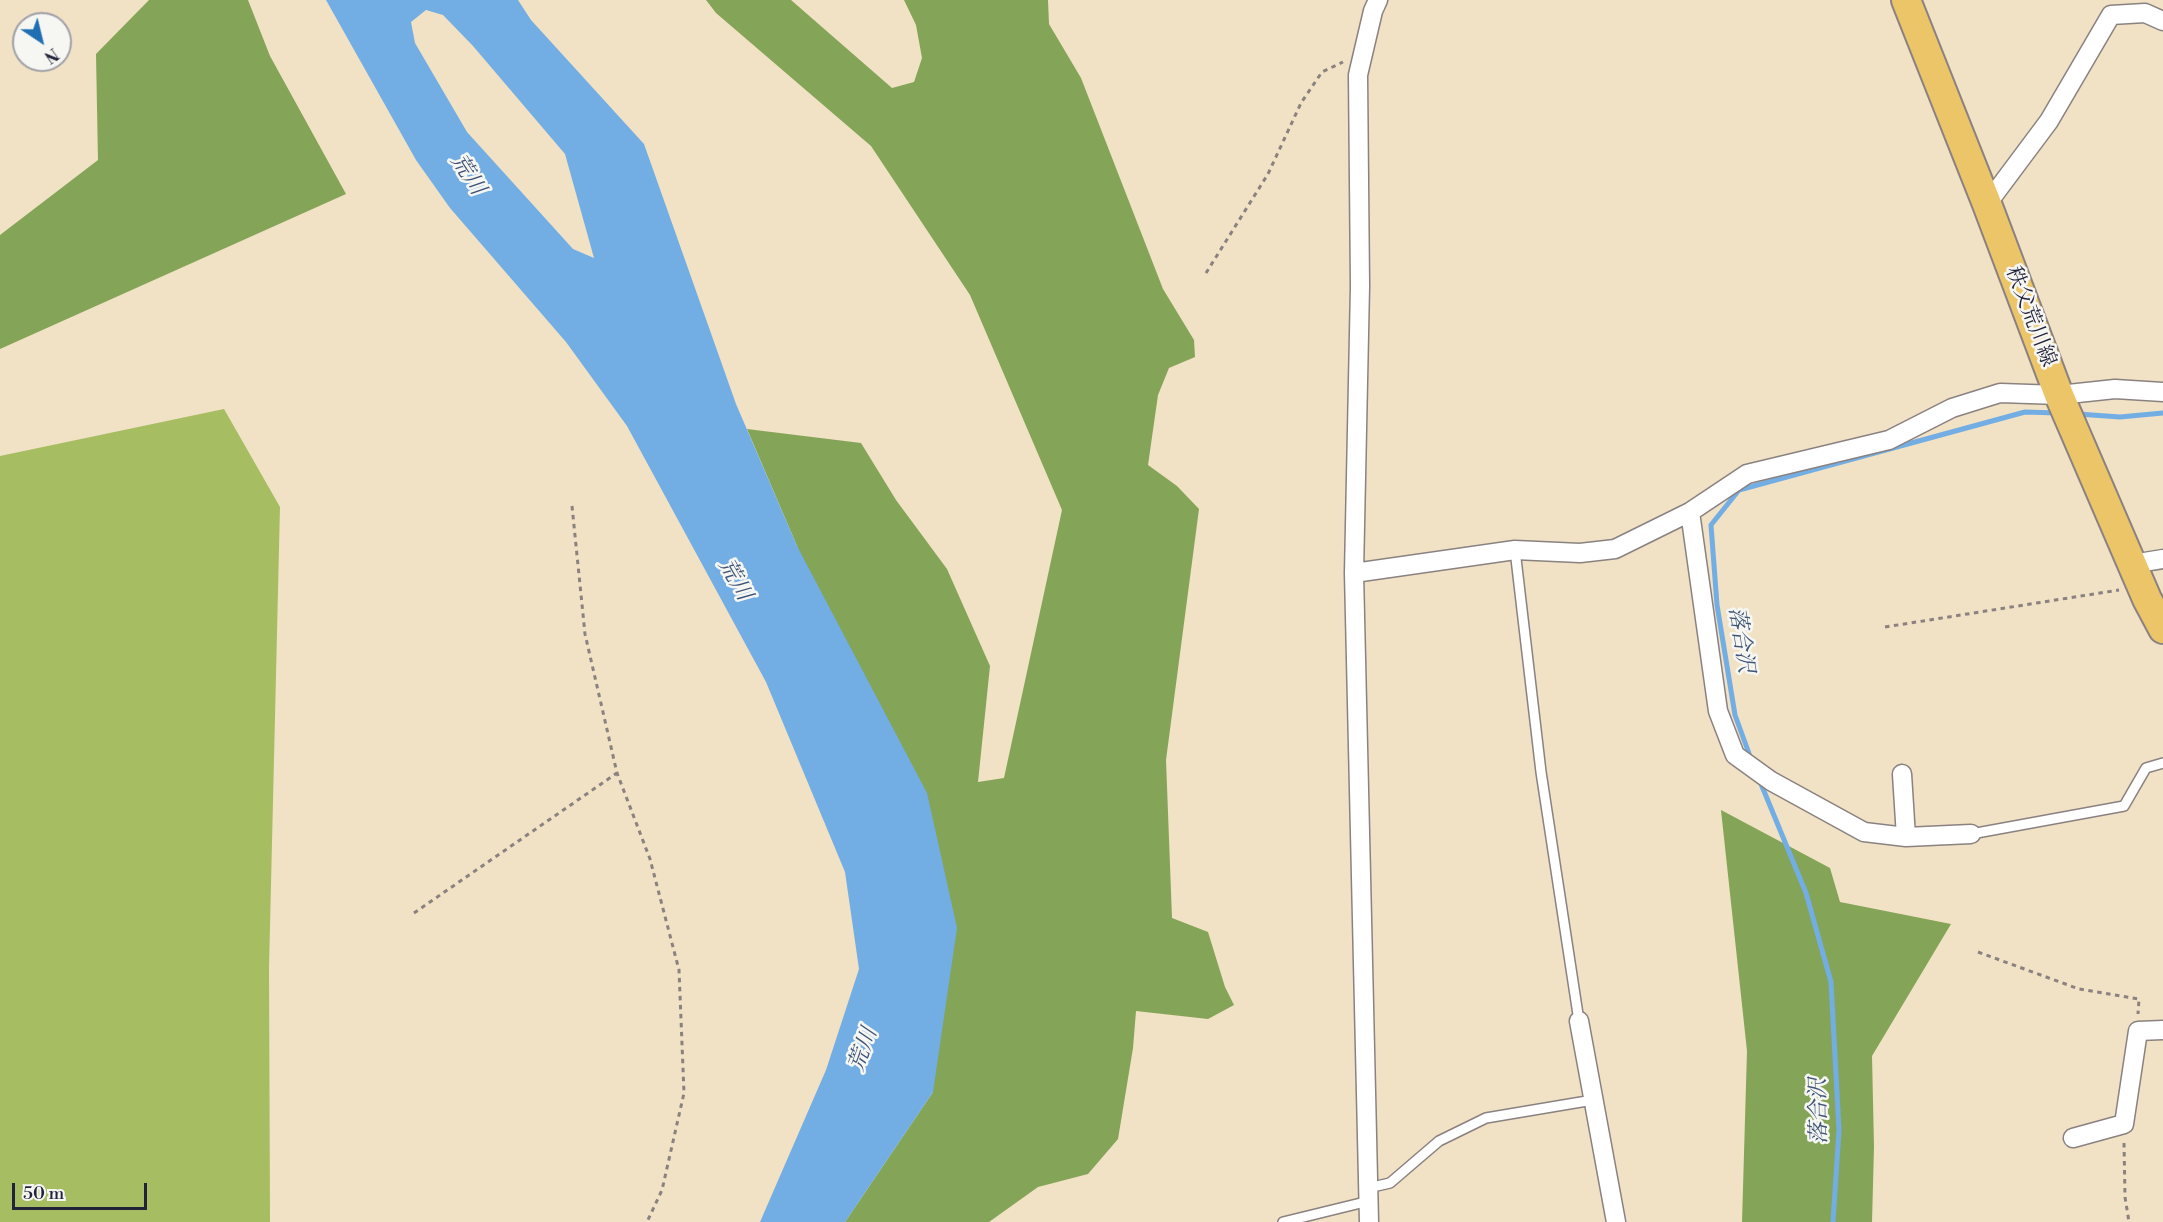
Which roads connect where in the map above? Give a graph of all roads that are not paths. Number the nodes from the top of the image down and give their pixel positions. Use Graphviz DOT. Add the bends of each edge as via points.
graph roads {
  1 [pos="1378,0"];
  2 [pos="1393,0"];
  3 [pos="1906,0"];
  4 [pos="1371,18"];
  5 [pos="2163,21"];
  6 [pos="1987,204"];
  7 [pos="2163,392"];
  8 [pos="2059,395"];
  9 [pos="1690,512"];
  10 [pos="1515,549"];
  11 [pos="2163,559"];
  12 [pos="1354,573"];
  13 [pos="2137,575"];
  14 [pos="2163,629"];
  15 [pos="2163,763"];
  16 [pos="1902,774"];
  17 [pos="1971,834"];
  18 [pos="1906,837"];
  19 [pos="1579,1021"];
  20 [pos="2163,1030"];
  21 [pos="1593,1100"];
  22 [pos="2073,1138"];
  23 [pos="1369,1194"];
  24 [pos="1286,1222"];
  25 [pos="1369,1222"];
  26 [pos="1616,1222"];
  1 -- 4 [label="street"];
  2 -- 4 [label="street"];
  3 -- 6 [label="main road, 秩父荒川線"];
  4 -- 12 [label="street" via="1358,75 1360,286"];
  5 -- 6 [label="street" via="2145,13 2111,15 2049,122"];
  6 -- 8 [label="main road, 秩父荒川線"];
  7 -- 8 [label="street" via="2115,389"];
  8 -- 9 [label="street" via="2000,393 1971,400 1889,440 1747,474"];
  8 -- 13 [label="main road, 秩父荒川線"];
  9 -- 10 [label="street" via="1615,549 1580,553"];
  9 -- 18 [label="street" via="1718,711 1735,755 1771,781 1864,832"];
  10 -- 12 [label="street"];
  10 -- 19 [label="lane" via="1541,772"];
  11 -- 13 [label="street"];
  12 -- 23 [label="street"];
  13 -- 14 [label="main road, 秩父荒川線"];
  15 -- 17 [label="lane" via="2146,768 2124,806"];
  16 -- 18 [label="street"];
  17 -- 18 [label="street"];
  19 -- 21 [label="street"];
  20 -- 22 [label="street" via="2138,1031 2124,1124"];
  21 -- 23 [label="lane" via="1486,1118 1438,1141 1390,1183"];
  21 -- 26 [label="street"];
  23 -- 24 [label="lane"];
  23 -- 25 [label="street"];
}
